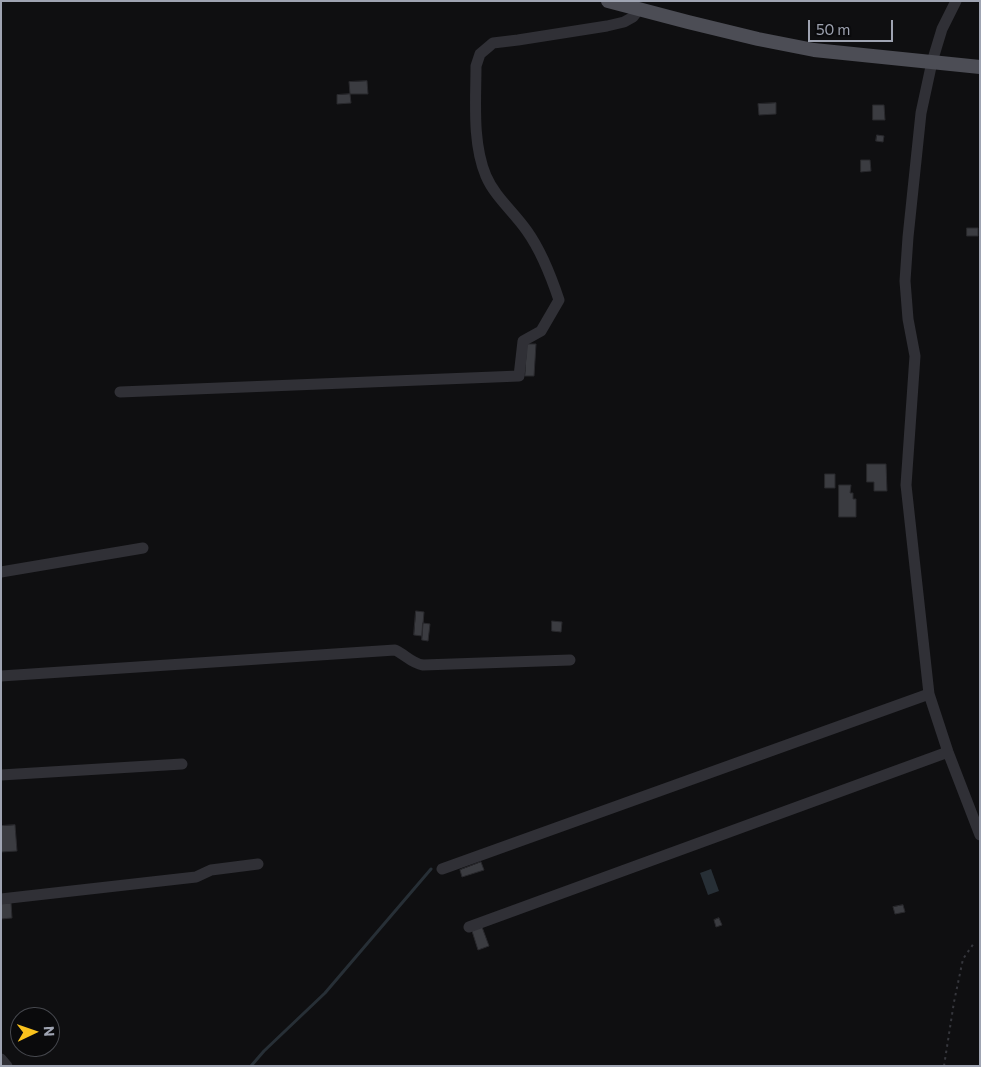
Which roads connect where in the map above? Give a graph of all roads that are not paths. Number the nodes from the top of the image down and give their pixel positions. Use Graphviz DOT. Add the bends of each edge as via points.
graph roads {
  1 [pos="608,1"];
  2 [pos="956,1"];
  3 [pos="639,9"];
  4 [pos="932,62"];
  5 [pos="980,67"];
  6 [pos="120,392"];
  7 [pos="143,548"];
  8 [pos="1,572"];
  9 [pos="570,660"];
  10 [pos="1,676"];
  11 [pos="929,694"];
  12 [pos="948,752"];
  13 [pos="182,764"];
  14 [pos="1,774"];
  15 [pos="980,835"];
  16 [pos="258,864"];
  17 [pos="442,869"];
  18 [pos="1,899"];
  19 [pos="470,927"];
  20 [pos="1,1059"];
  21 [pos="7,1066"];
  1 -- 3 [label="main road"];
  2 -- 4 [label="street" via="942,29"];
  3 -- 4 [label="main road" via="814,50"];
  3 -- 6 [label="street" via="624,22 607,26 493,43 480,54 476,66 476,141 481,164 486,178 538,248 559,300 541,331 523,341 519,376"];
  4 -- 5 [label="main road"];
  4 -- 11 [label="street" via="921,113 905,281 915,356 906,484"];
  7 -- 8 [label="street"];
  9 -- 10 [label="street" via="423,665 415,664 395,650"];
  11 -- 12 [label="street"];
  11 -- 17 [label="street"];
  12 -- 15 [label="street"];
  12 -- 19 [label="street"];
  13 -- 14 [label="street"];
  16 -- 18 [label="street" via="211,870 196,877"];
  20 -- 21 [label="street"];
}
